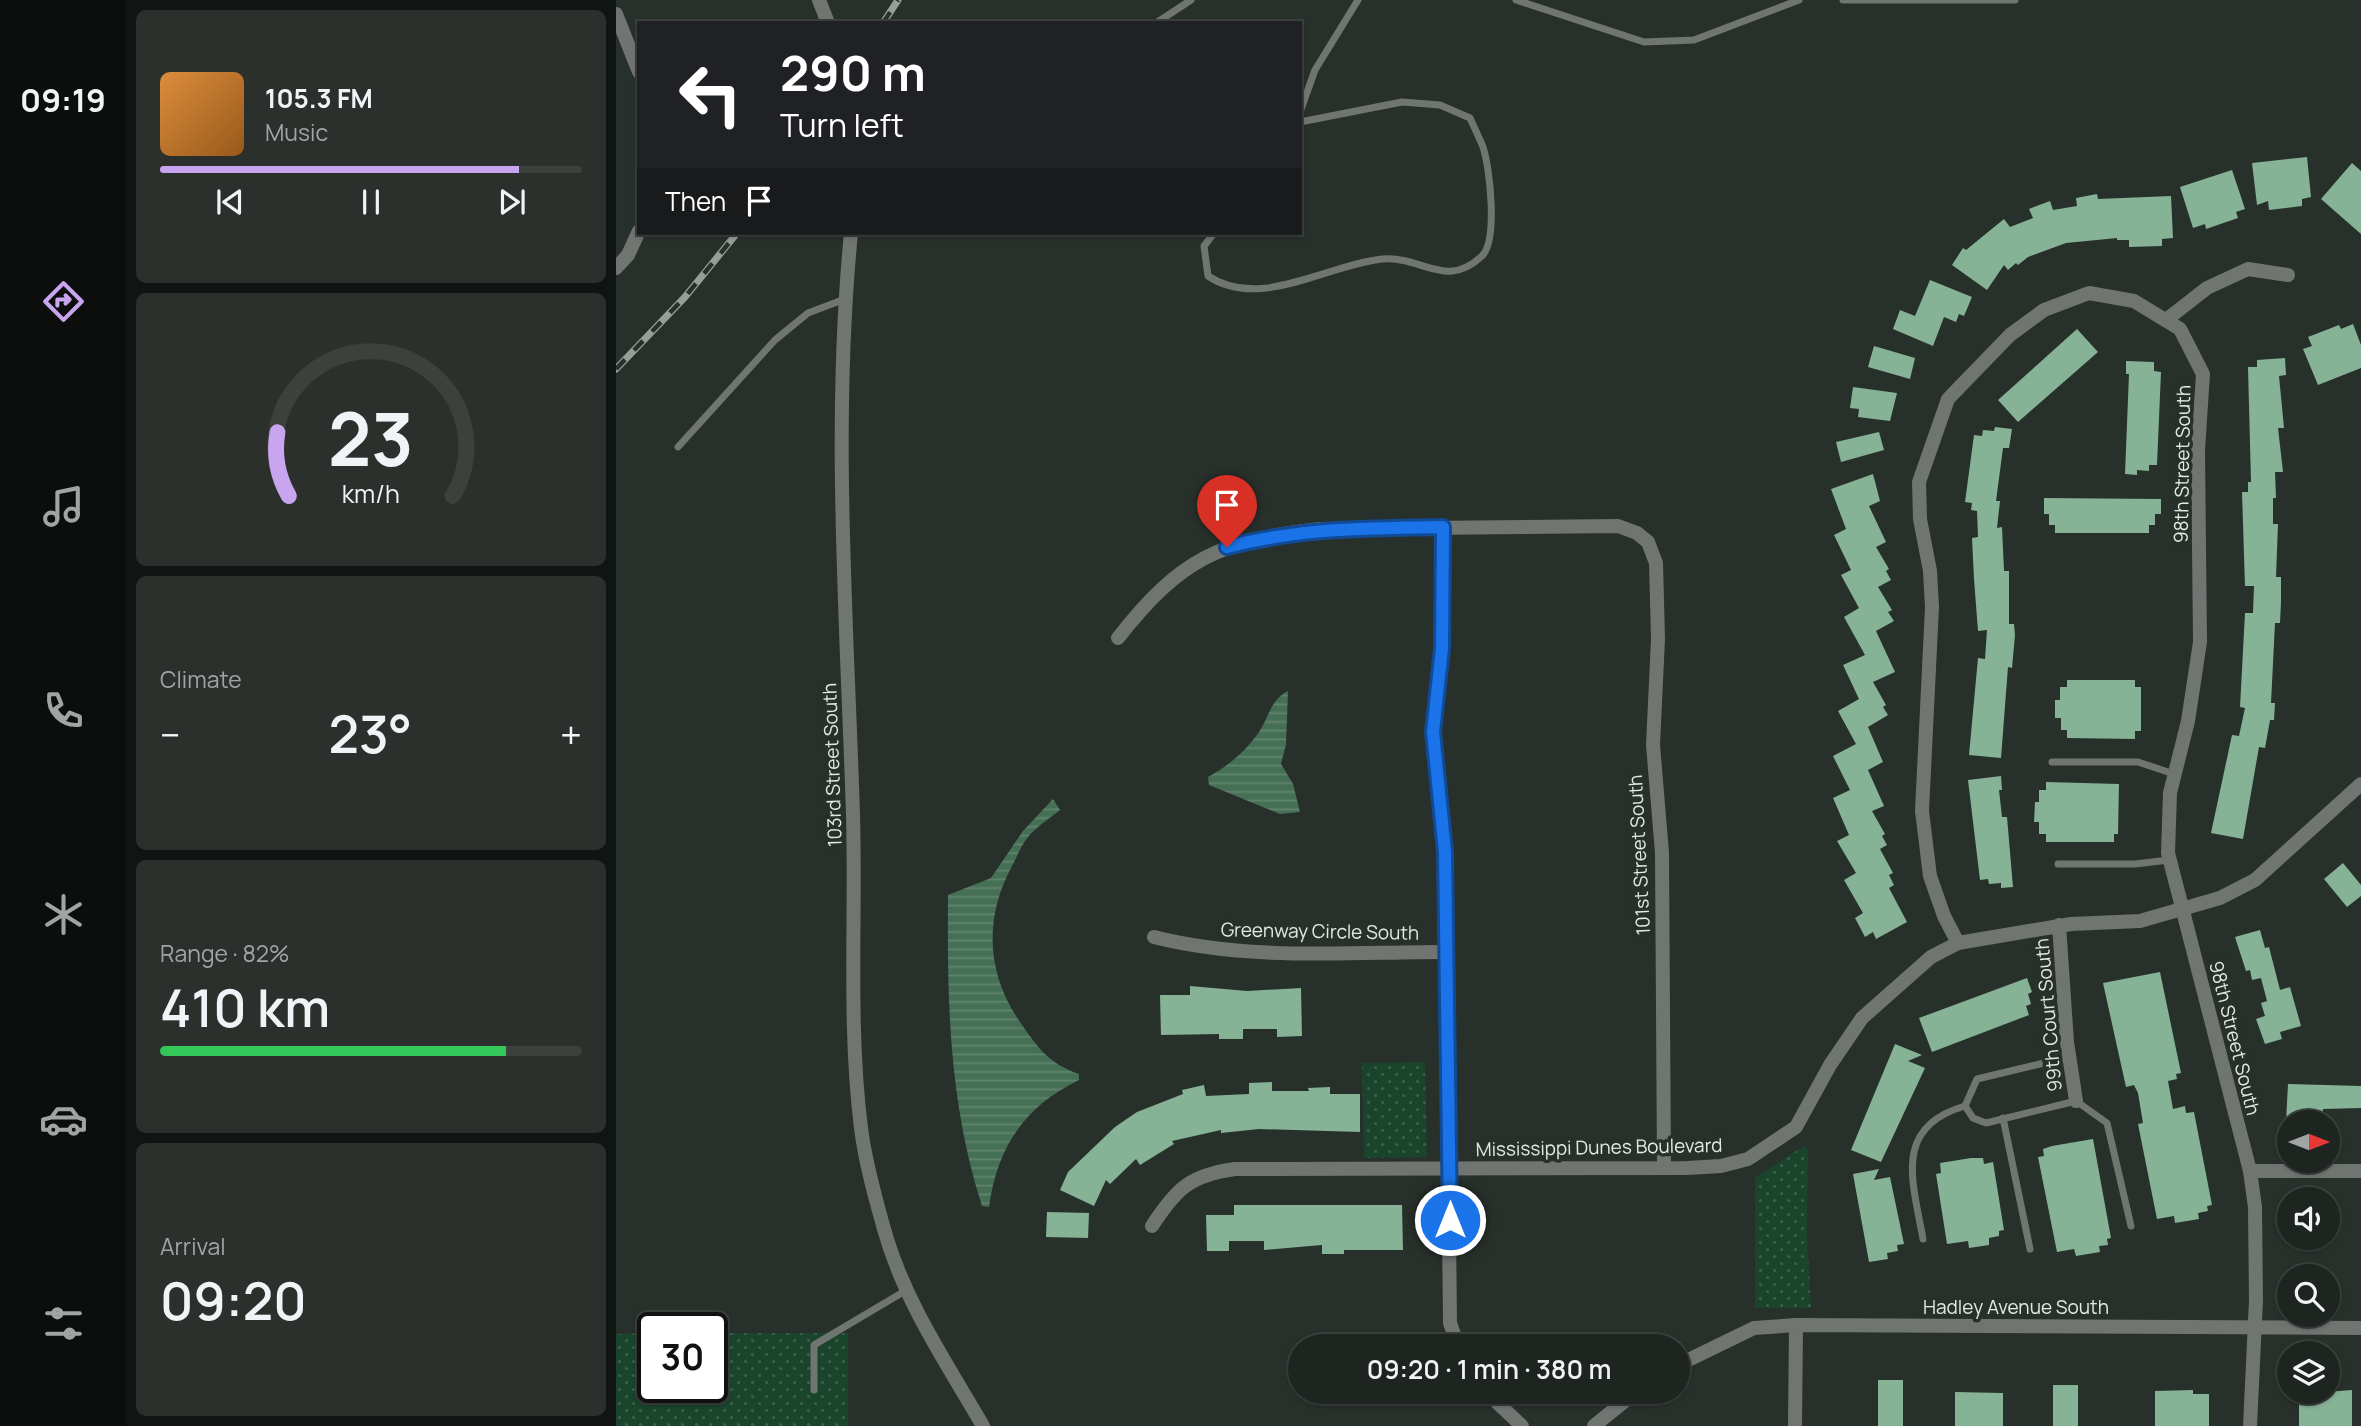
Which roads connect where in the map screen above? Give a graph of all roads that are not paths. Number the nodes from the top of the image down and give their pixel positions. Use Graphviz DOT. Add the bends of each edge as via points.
graph roads {
  1 [pos="819,0"];
  2 [pos="1191,0"];
  3 [pos="1358,0"];
  4 [pos="1516,0"];
  5 [pos="1799,0"];
  6 [pos="1843,0"];
  7 [pos="2015,0"];
  8 [pos="616,14"];
  9 [pos="827,21"];
  10 [pos="1159,21"];
  11 [pos="637,67"];
  12 [pos="1302,106"];
  13 [pos="1302,122"];
  14 [pos="637,235"];
  15 [pos="851,235"];
  16 [pos="1212,235"];
  17 [pos="616,268"];
  18 [pos="2288,275"];
  19 [pos="845,299"];
  20 [pos="2166,320"];
  21 [pos="678,447"];
  22 [pos="1443,527"];
  23 [pos="1118,638"];
  24 [pos="2052,762"];
  25 [pos="2175,774"];
  26 [pos="2361,784"];
  27 [pos="2169,860"];
  28 [pos="2058,864"];
  29 [pos="2183,910"];
  30 [pos="2059,925"];
  31 [pos="1154,937"];
  32 [pos="1958,943"];
  33 [pos="1446,952"];
  34 [pos="2069,1057"];
  35 [pos="2076,1101"];
  36 [pos="1965,1106"];
  37 [pos="2003,1118"];
  38 [pos="1664,1168"];
  39 [pos="1449,1169"];
  40 [pos="2249,1171"];
  41 [pos="2361,1171"];
  42 [pos="1152,1226"];
  43 [pos="2131,1226"];
  44 [pos="1923,1239"];
  45 [pos="2030,1249"];
  46 [pos="905,1291"];
  47 [pos="1796,1325"];
  48 [pos="2256,1327"];
  49 [pos="2361,1328"];
  50 [pos="1454,1334"];
  51 [pos="1690,1359"];
  52 [pos="814,1390"];
  53 [pos="1499,1404"];
  54 [pos="1621,1404"];
  55 [pos="983,1426"];
  56 [pos="1522,1426"];
  57 [pos="1594,1426"];
  58 [pos="1795,1426"];
  59 [pos="2250,1426"];
  1 -- 9 [label="street"];
  2 -- 10 [label="lane"];
  3 -- 12 [label="lane" via="1315,70"];
  4 -- 5 [label="lane" via="1644,42 1694,40"];
  6 -- 7 [label="lane"];
  8 -- 11 [label="street"];
  13 -- 16 [label="lane" via="1402,103 1440,105 1470,118 1483,149 1492,223 1485,254 1462,271 1444,272 1382,259 1247,289 1221,285 1208,276 1204,246"];
  14 -- 17 [label="street"];
  15 -- 19 [label="street, 103rd Street South"];
  18 -- 20 [label="street" via="2248,268 2207,288"];
  19 -- 21 [label="lane" via="808,313 775,341"];
  19 -- 46 [label="street, 103rd Street South" via="841,417 854,838 853,989 861,1130 884,1230"];
  20 -- 25 [label="street, 98th Street South" via="2179,329 2203,374 2200,642"];
  20 -- 32 [label="street, 98th Street South" via="2134,301 2090,293 2044,310 2010,335 1948,399 1933,435 1919,482 1932,607 1922,811 1930,876"];
  22 -- 23 [label="street" via="1319,529 1227,547 1194,562 1157,592"];
  22 -- 33 [label="street" via="1442,648 1433,732 1445,852"];
  22 -- 38 [label="street, 101st Street South" via="1618,526 1648,542 1656,563 1653,745 1662,853"];
  24 -- 25 [label="lane" via="2138,762"];
  25 -- 27 [label="street, 98th Street South" via="2170,793"];
  26 -- 29 [label="street, Mississippi Dunes Boulevard" via="2255,880"];
  27 -- 28 [label="lane"];
  27 -- 29 [label="street, 98th Street South"];
  29 -- 30 [label="street, Mississippi Dunes Boulevard" via="2140,921"];
  29 -- 40 [label="street, 98th Street South"];
  30 -- 32 [label="street, Mississippi Dunes Boulevard"];
  30 -- 34 [label="street, 99th Court South"];
  31 -- 33 [label="street, Greenway Circle South" via="1234,952"];
  32 -- 38 [label="street, Mississippi Dunes Boulevard" via="1931,957 1862,1018 1796,1127 1748,1159 1721,1166"];
  33 -- 39 [label="street"];
  34 -- 35 [label="street, 99th Court South"];
  34 -- 36 [label="lane" via="1977,1079"];
  35 -- 37 [label="lane"];
  35 -- 43 [label="lane" via="2107,1123"];
  36 -- 37 [label="lane" via="1973,1118 1986,1123"];
  36 -- 44 [label="lane" via="1941,1113 1927,1124 1912,1154 1910,1169"];
  37 -- 45 [label="lane"];
  38 -- 39 [label="street, Mississippi Dunes Boulevard"];
  39 -- 42 [label="street, Mississippi Dunes Boulevard" via="1235,1169 1208,1173 1171,1197"];
  39 -- 50 [label="street" via="1450,1323"];
  40 -- 41 [label="street"];
  40 -- 48 [label="street, 98th Street South" via="2255,1207"];
  46 -- 52 [label="lane" via="814,1345"];
  46 -- 55 [label="street, 103rd Street South"];
  47 -- 48 [label="street, Hadley Avenue South"];
  47 -- 51 [label="street, Hadley Avenue South" via="1754,1328"];
  47 -- 58 [label="street"];
  48 -- 49 [label="street, Hadley Avenue South"];
  48 -- 59 [label="street, 98th Street South"];
  53 -- 56 [label="street"];
  54 -- 57 [label="street"];
}
